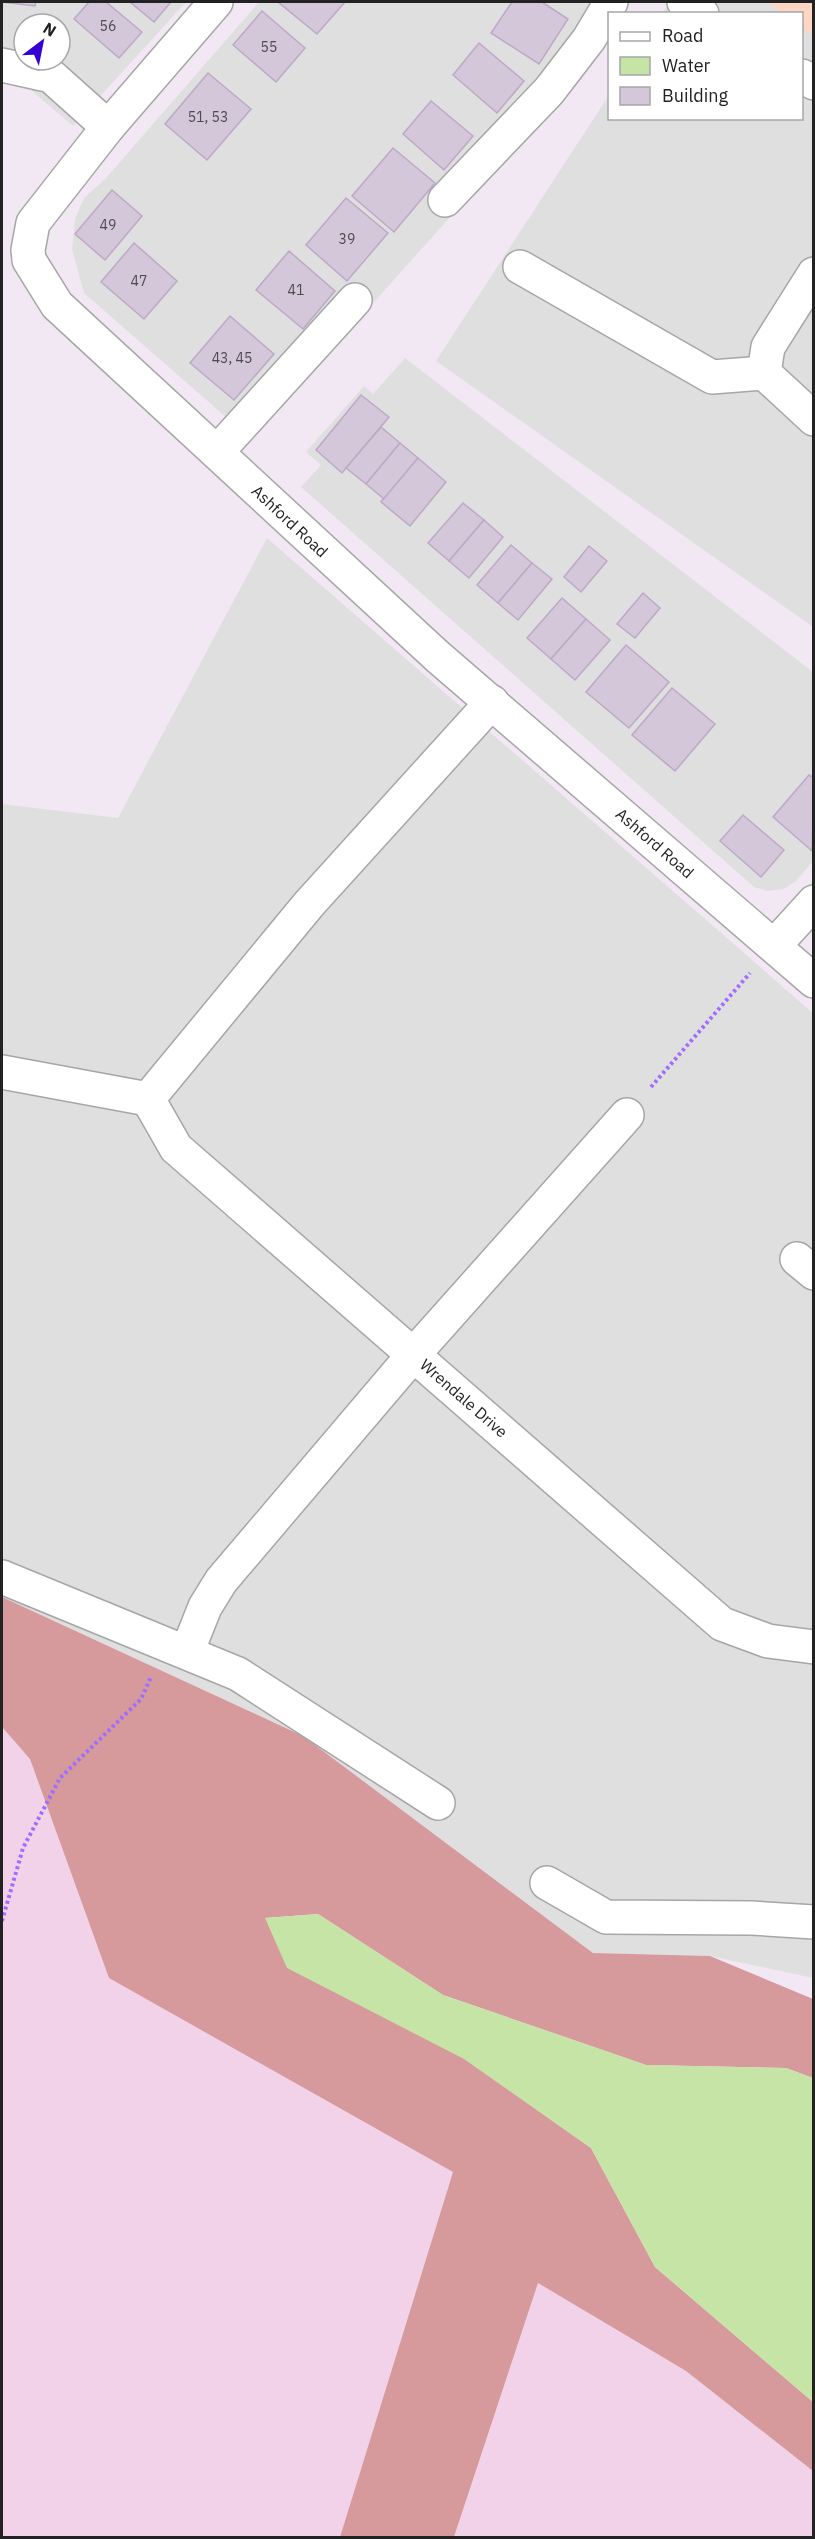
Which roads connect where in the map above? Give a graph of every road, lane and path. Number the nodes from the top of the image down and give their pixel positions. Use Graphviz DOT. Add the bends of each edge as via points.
graph roads {
  1 [pos="216,2"];
  2 [pos="611,2"];
  3 [pos="2,65"];
  4 [pos="108,127"];
  5 [pos="445,201"];
  6 [pos="520,267"];
  7 [pos="813,274"];
  8 [pos="355,300"];
  9 [pos="764,373"];
  10 [pos="813,419"];
  11 [pos="217,452"];
  12 [pos="492,702"];
  13 [pos="813,902"];
  14 [pos="774,946"];
  15 [pos="813,981"];
  16 [pos="2,1072"];
  17 [pos="148,1099"];
  18 [pos="627,1115"];
  19 [pos="414,1354"];
  20 [pos="2,1577"];
  21 [pos="813,1647"];
  22 [pos="177,1648"];
  23 [pos="438,1803"];
  24 [pos="547,1883"];
  25 [pos="2,1921"];
  26 [pos="813,1922"];
  1 -- 4 [label="street, Ashford Road"];
  2 -- 5 [label="street" via="589,39 549,91"];
  3 -- 4 [label="street" via="51,76"];
  4 -- 11 [label="street, Ashford Road" via="33,222 28,260 57,305"];
  6 -- 9 [label="street" via="712,377"];
  7 -- 9 [label="street" via="768,347"];
  8 -- 11 [label="street"];
  9 -- 10 [label="street"];
  11 -- 12 [label="street, Ashford Road"];
  12 -- 14 [label="street, Ashford Road"];
  12 -- 17 [label="street" via="309,903"];
  13 -- 14 [label="street"];
  14 -- 15 [label="street, Ashford Road"];
  14 -- 18 [label="path"];
  16 -- 17 [label="street"];
  17 -- 19 [label="street, Wrendale Drive" via="176,1148"];
  18 -- 19 [label="street"];
  19 -- 21 [label="street, Wrendale Drive" via="722,1624 768,1641"];
  19 -- 22 [label="street" via="221,1581"];
  20 -- 22 [label="street"];
  22 -- 23 [label="street" via="238,1674"];
  22 -- 25 [label="path" via="141,1699 60,1778 23,1848"];
  24 -- 26 [label="street" via="606,1917"];
}
